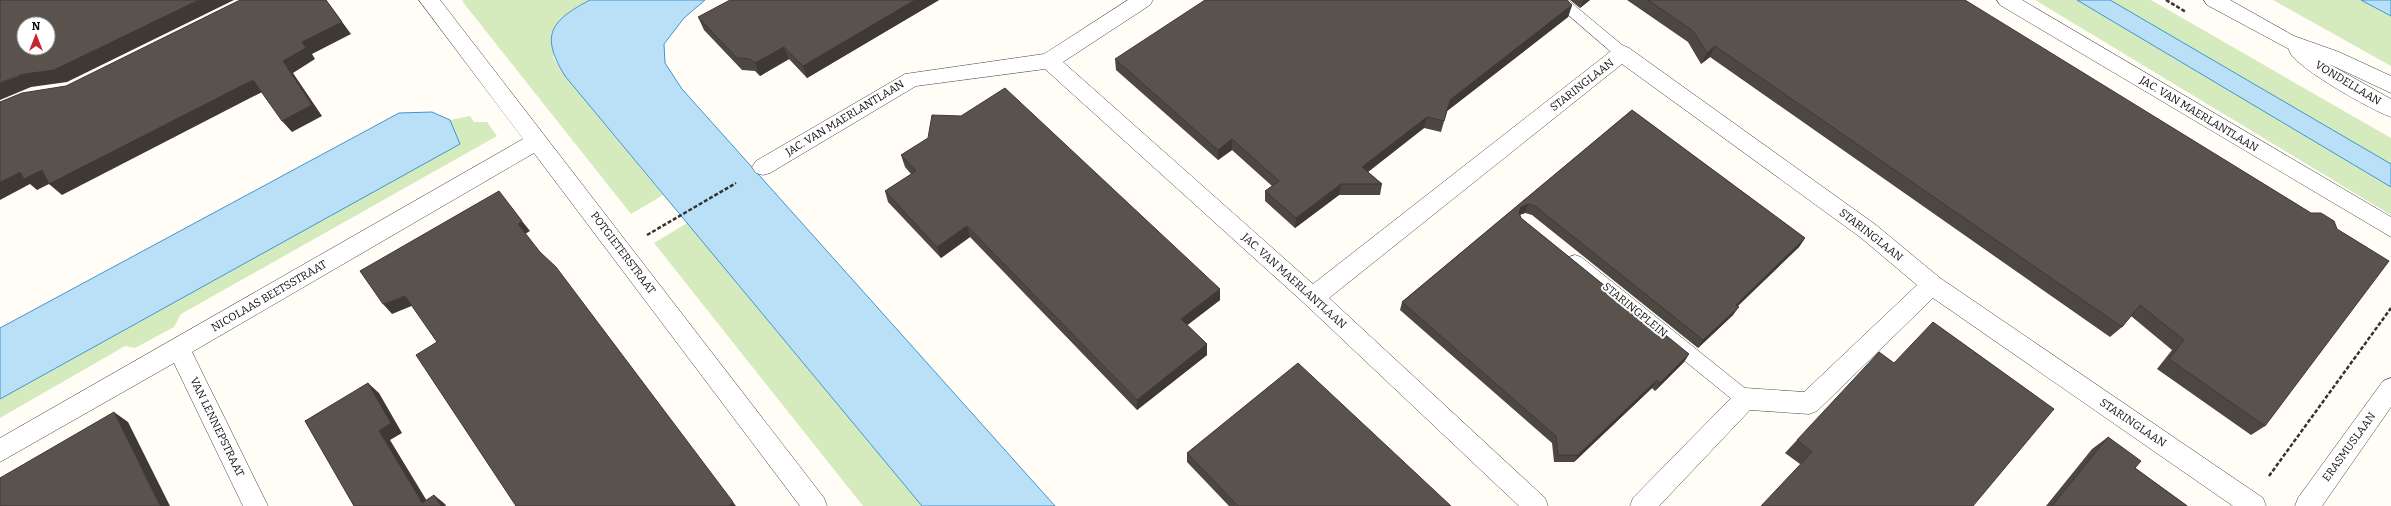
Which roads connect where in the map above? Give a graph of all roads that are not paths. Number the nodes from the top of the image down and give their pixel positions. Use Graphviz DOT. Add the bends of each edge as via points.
graph roads {
  1 [pos="431,0"];
  2 [pos="1143,0"];
  3 [pos="1558,0"];
  4 [pos="2007,0"];
  5 [pos="2214,0"];
  6 [pos="2286,41"];
  7 [pos="1622,53"];
  8 [pos="1049,61"];
  9 [pos="2391,85"];
  10 [pos="2391,109"];
  11 [pos="538,141"];
  12 [pos="763,167"];
  13 [pos="2391,228"];
  14 [pos="1561,251"];
  15 [pos="1932,285"];
  16 [pos="1313,297"];
  17 [pos="178,348"];
  18 [pos="2391,388"];
  19 [pos="1745,399"];
  20 [pos="0,451"];
  21 [pos="2252,504"];
  22 [pos="256,506"];
  23 [pos="815,506"];
  24 [pos="1536,506"];
  25 [pos="1642,506"];
  26 [pos="2307,506"];
  1 -- 11 [label="street, POTGIETERSTRAAT"];
  2 -- 8 [label="street, JAC. VAN MAERLANTLAAN"];
  3 -- 7 [label="lane"];
  4 -- 13 [label="street, JAC. VAN MAERLANTLAAN"];
  5 -- 6 [label="street, VONDELLAAN"];
  6 -- 9 [label="street, VONDELLAAN" via="2332,57"];
  6 -- 10 [label="street, VONDELLAAN" via="2319,68"];
  7 -- 15 [label="street, STARINGLAAN" via="1868,231"];
  7 -- 16 [label="street, STARINGLAAN"];
  8 -- 12 [label="street, JAC. VAN MAERLANTLAAN" via="912,79"];
  8 -- 16 [label="street, JAC. VAN MAERLANTLAAN"];
  11 -- 17 [label="street, NICOLAAS BEETSSTRAAT"];
  11 -- 23 [label="street, POTGIETERSTRAAT"];
  14 -- 19 [label="lane, STARINGPLEIN"];
  15 -- 19 [label="street" via="1809,403"];
  15 -- 21 [label="street, STARINGLAAN"];
  16 -- 24 [label="street, JAC. VAN MAERLANTLAAN"];
  17 -- 20 [label="street, NICOLAAS BEETSSTRAAT"];
  17 -- 22 [label="street, VAN LENNEPSTRAAT"];
  18 -- 26 [label="street, ERASMUSLAAN"];
  19 -- 25 [label="street"];
}
